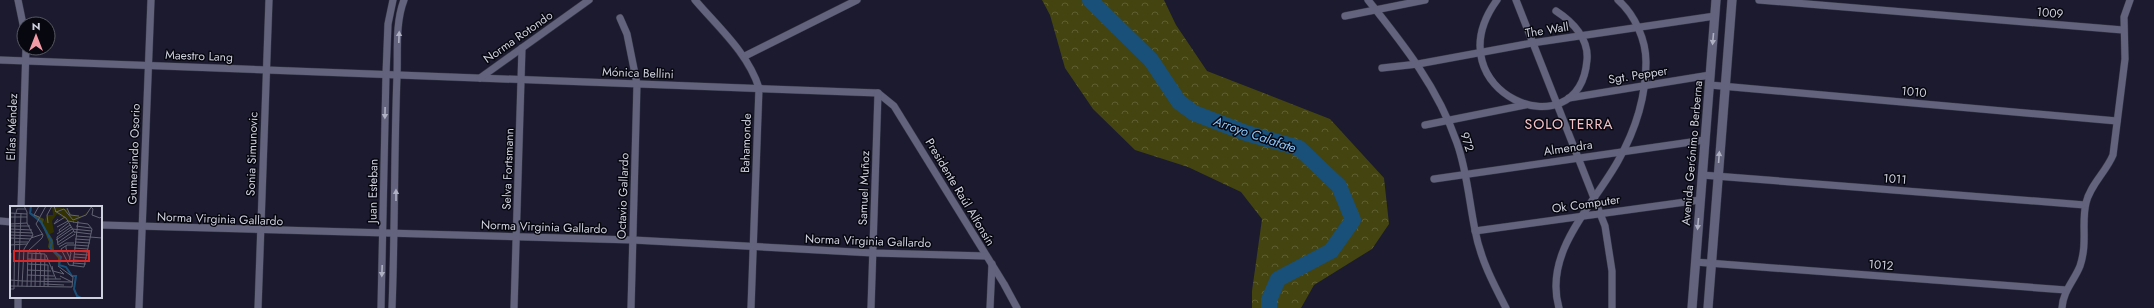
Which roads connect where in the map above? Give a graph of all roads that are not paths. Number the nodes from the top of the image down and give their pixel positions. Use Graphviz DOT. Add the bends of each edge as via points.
graph roads {
  1 [pos="18,0"];
  2 [pos="151,0"];
  3 [pos="269,0"];
  4 [pos="393,0"];
  5 [pos="404,0"];
  6 [pos="589,0"];
  7 [pos="695,0"];
  8 [pos="857,0"];
  9 [pos="1368,0"];
  10 [pos="1425,0"];
  11 [pos="1497,0"];
  12 [pos="1516,0"];
  13 [pos="1618,0"];
  14 [pos="1716,0"];
  15 [pos="1732,0"];
  16 [pos="1759,0"];
  17 [pos="2130,0"];
  18 [pos="1375,9"];
  19 [pos="1556,11"];
  20 [pos="21,16"];
  21 [pos="1345,16"];
  22 [pos="1715,16"];
  23 [pos="620,18"];
  24 [pos="1637,27"];
  25 [pos="2123,30"];
  26 [pos="1581,36"];
  27 [pos="1532,43"];
  28 [pos="522,48"];
  29 [pos="1481,52"];
  30 [pos="25,56"];
  31 [pos="744,56"];
  32 [pos="0,60"];
  33 [pos="25,61"];
  34 [pos="1418,64"];
  35 [pos="148,65"];
  36 [pos="1382,68"];
  37 [pos="266,70"];
  38 [pos="386,74"];
  39 [pos="397,75"];
  40 [pos="1710,75"];
  41 [pos="480,78"];
  42 [pos="521,79"];
  43 [pos="637,84"];
  44 [pos="1645,85"];
  45 [pos="1710,85"];
  46 [pos="1725,87"];
  47 [pos="758,88"];
  48 [pos="878,93"];
  49 [pos="1569,98"];
  50 [pos="1526,104"];
  51 [pos="1557,104"];
  52 [pos="1448,120"];
  53 [pos="2117,121"];
  54 [pos="1425,125"];
  55 [pos="1705,140"];
  56 [pos="1623,151"];
  57 [pos="1578,157"];
  58 [pos="1465,175"];
  59 [pos="1702,175"];
  60 [pos="1718,176"];
  61 [pos="1434,179"];
  62 [pos="1594,198"];
  63 [pos="1700,200"];
  64 [pos="2086,205"];
  65 [pos="21,206"];
  66 [pos="1601,213"];
  67 [pos="1583,216"];
  68 [pos="0,221"];
  69 [pos="10,222"];
  70 [pos="102,226"];
  71 [pos="142,227"];
  72 [pos="261,231"];
  73 [pos="1475,231"];
  74 [pos="383,234"];
  75 [pos="395,234"];
  76 [pos="516,237"];
  77 [pos="633,240"];
  78 [pos="753,248"];
  79 [pos="873,253"];
  80 [pos="986,256"];
  81 [pos="1695,262"];
  82 [pos="992,264"];
  83 [pos="1711,264"];
  84 [pos="2066,290"];
  85 [pos="139,308"];
  86 [pos="258,308"];
  87 [pos="381,308"];
  88 [pos="392,308"];
  89 [pos="514,308"];
  90 [pos="631,308"];
  91 [pos="751,308"];
  92 [pos="871,308"];
  93 [pos="990,308"];
  94 [pos="1017,308"];
  95 [pos="1506,308"];
  96 [pos="1559,308"];
  97 [pos="1612,308"];
  98 [pos="1692,308"];
  99 [pos="1708,308"];
  100 [pos="2062,308"];
  1 -- 20 [label="street"];
  2 -- 35 [label="street, Gumersindo Osorio"];
  3 -- 37 [label="street, Sonia Simunovic"];
  4 -- 38 [label="street, Juan Esteban" via="388,24"];
  39 -- 5 [label="street, Juan Esteban, one-way" via="400,17"];
  6 -- 28 [label="street, Norma Rotondo"];
  7 -- 31 [label="street, Bahamonde"];
  8 -- 31 [label="street"];
  9 -- 18 [label="street, 972"];
  10 -- 18 [label="street"];
  11 -- 29 [label="street" via="1485,25"];
  12 -- 27 [label="street"];
  13 -- 24 [label="street" via="1632,16"];
  14 -- 22 [label="street, Avenida Gerónimo Berberna"];
  15 -- 46 [label="street"];
  16 -- 25 [label="street, 1009"];
  17 -- 25 [label="street"];
  18 -- 21 [label="street"];
  18 -- 34 [label="street, 972"];
  19 -- 26 [label="street" via="1572,23"];
  22 -- 24 [label="street, The Wall"];
  22 -- 40 [label="street, Avenida Gerónimo Berberna, one-way"];
  23 -- 43 [label="street, Octavio Gallardo"];
  24 -- 26 [label="street, The Wall"];
  24 -- 44 [label="street" via="1646,55"];
  25 -- 53 [label="street" via="2125,59"];
  26 -- 27 [label="street, The Wall"];
  26 -- 49 [label="street" via="1586,51 1586,69 1583,80"];
  27 -- 29 [label="street, The Wall"];
  27 -- 51 [label="street"];
  28 -- 41 [label="street, Norma Rotondo"];
  28 -- 42 [label="street, Selva Fortsmann"];
  29 -- 34 [label="street, The Wall"];
  29 -- 50 [label="street" via="1486,73 1492,83 1509,97"];
  30 -- 33 [label="street, Elías Méndez"];
  31 -- 47 [label="street, Bahamonde" via="755,75"];
  32 -- 33 [label="street, Maestro Lang"];
  33 -- 35 [label="street, Maestro Lang"];
  33 -- 65 [label="street, Elías Méndez"];
  34 -- 36 [label="street, The Wall"];
  34 -- 52 [label="street, 972"];
  35 -- 37 [label="street, Maestro Lang"];
  35 -- 71 [label="street, Gumersindo Osorio"];
  37 -- 38 [label="street, Maestro Lang"];
  37 -- 72 [label="street, Sonia Simunovic"];
  38 -- 39 [label="street, Maestro Lang"];
  38 -- 74 [label="street, Juan Esteban, one-way"];
  39 -- 41 [label="street, Mónica Bellini"];
  75 -- 39 [label="street, Juan Esteban, one-way"];
  40 -- 44 [label="street, Sgt. Pepper"];
  40 -- 45 [label="street, Avenida Gerónimo Berberna"];
  41 -- 42 [label="street, Mónica Bellini"];
  42 -- 43 [label="street, Mónica Bellini"];
  42 -- 76 [label="street, Selva Fortsmann"];
  43 -- 47 [label="street, Mónica Bellini"];
  43 -- 77 [label="street, Octavio Gallardo"];
  44 -- 49 [label="street, Sgt. Pepper"];
  44 -- 56 [label="street" via="1636,119"];
  45 -- 46 [label="street, 1010"];
  45 -- 55 [label="street, Avenida Gerónimo Berberna"];
  46 -- 53 [label="street, 1010"];
  60 -- 46 [label="street, one-way"];
  47 -- 48 [label="street, Mónica Bellini"];
  47 -- 78 [label="street, Bahamonde"];
  48 -- 79 [label="street, Samuel Muñoz"];
  48 -- 80 [label="street, Presidente Raúl Alfonsín" via="894,106"];
  49 -- 51 [label="street"];
  50 -- 51 [label="street"];
  50 -- 52 [label="street"];
  51 -- 57 [label="street"];
  52 -- 54 [label="street"];
  52 -- 58 [label="street, 972"];
  53 -- 64 [label="street" via="2113,155 2089,193"];
  55 -- 56 [label="street, Almendra"];
  55 -- 59 [label="street, Avenida Gerónimo Berberna"];
  56 -- 57 [label="street, Almendra"];
  56 -- 62 [label="street"];
  57 -- 58 [label="street, Almendra"];
  57 -- 62 [label="street"];
  58 -- 61 [label="street, Almendra"];
  58 -- 73 [label="street, 972"];
  59 -- 60 [label="street, 1011"];
  59 -- 63 [label="street, Avenida Gerónimo Berberna"];
  60 -- 64 [label="street, 1011"];
  60 -- 83 [label="street"];
  62 -- 66 [label="street"];
  62 -- 67 [label="street"];
  63 -- 66 [label="street, Ok Computer"];
  63 -- 81 [label="street, Avenida Gerónimo Berberna, one-way"];
  64 -- 84 [label="street" via="2082,257 2079,268"];
  66 -- 67 [label="street, Ok Computer"];
  66 -- 97 [label="street" via="1610,255"];
  67 -- 73 [label="street, Ok Computer"];
  67 -- 96 [label="street" via="1568,240 1558,265 1555,292"];
  68 -- 69 [label="street"];
  70 -- 71 [label="street, Norma Virginia Gallardo"];
  71 -- 72 [label="street, Norma Virginia Gallardo"];
  71 -- 85 [label="street, Gumersindo Osorio"];
  72 -- 74 [label="street, Norma Virginia Gallardo"];
  72 -- 86 [label="street, Sonia Simunovic"];
  73 -- 95 [label="street, 972" via="1487,270"];
  74 -- 75 [label="street, Norma Virginia Gallardo"];
  74 -- 87 [label="street, Juan Esteban, one-way"];
  75 -- 76 [label="street, Norma Virginia Gallardo"];
  75 -- 88 [label="street, Juan Esteban"];
  76 -- 77 [label="street, Norma Virginia Gallardo"];
  76 -- 89 [label="street, Selva Fortsmann"];
  77 -- 78 [label="street, Norma Virginia Gallardo"];
  77 -- 90 [label="street, Octavio Gallardo"];
  78 -- 79 [label="street, Norma Virginia Gallardo"];
  78 -- 91 [label="street, Bahamonde"];
  79 -- 80 [label="street, Norma Virginia Gallardo"];
  79 -- 92 [label="street, Samuel Muñoz"];
  80 -- 82 [label="street, Presidente Raúl Alfonsín"];
  81 -- 83 [label="street, 1012"];
  81 -- 98 [label="street, Avenida Gerónimo Berberna"];
  82 -- 93 [label="street"];
  82 -- 94 [label="street, Presidente Raúl Alfonsín"];
  83 -- 84 [label="street, 1012"];
  83 -- 99 [label="street"];
  84 -- 100 [label="street"];
}
